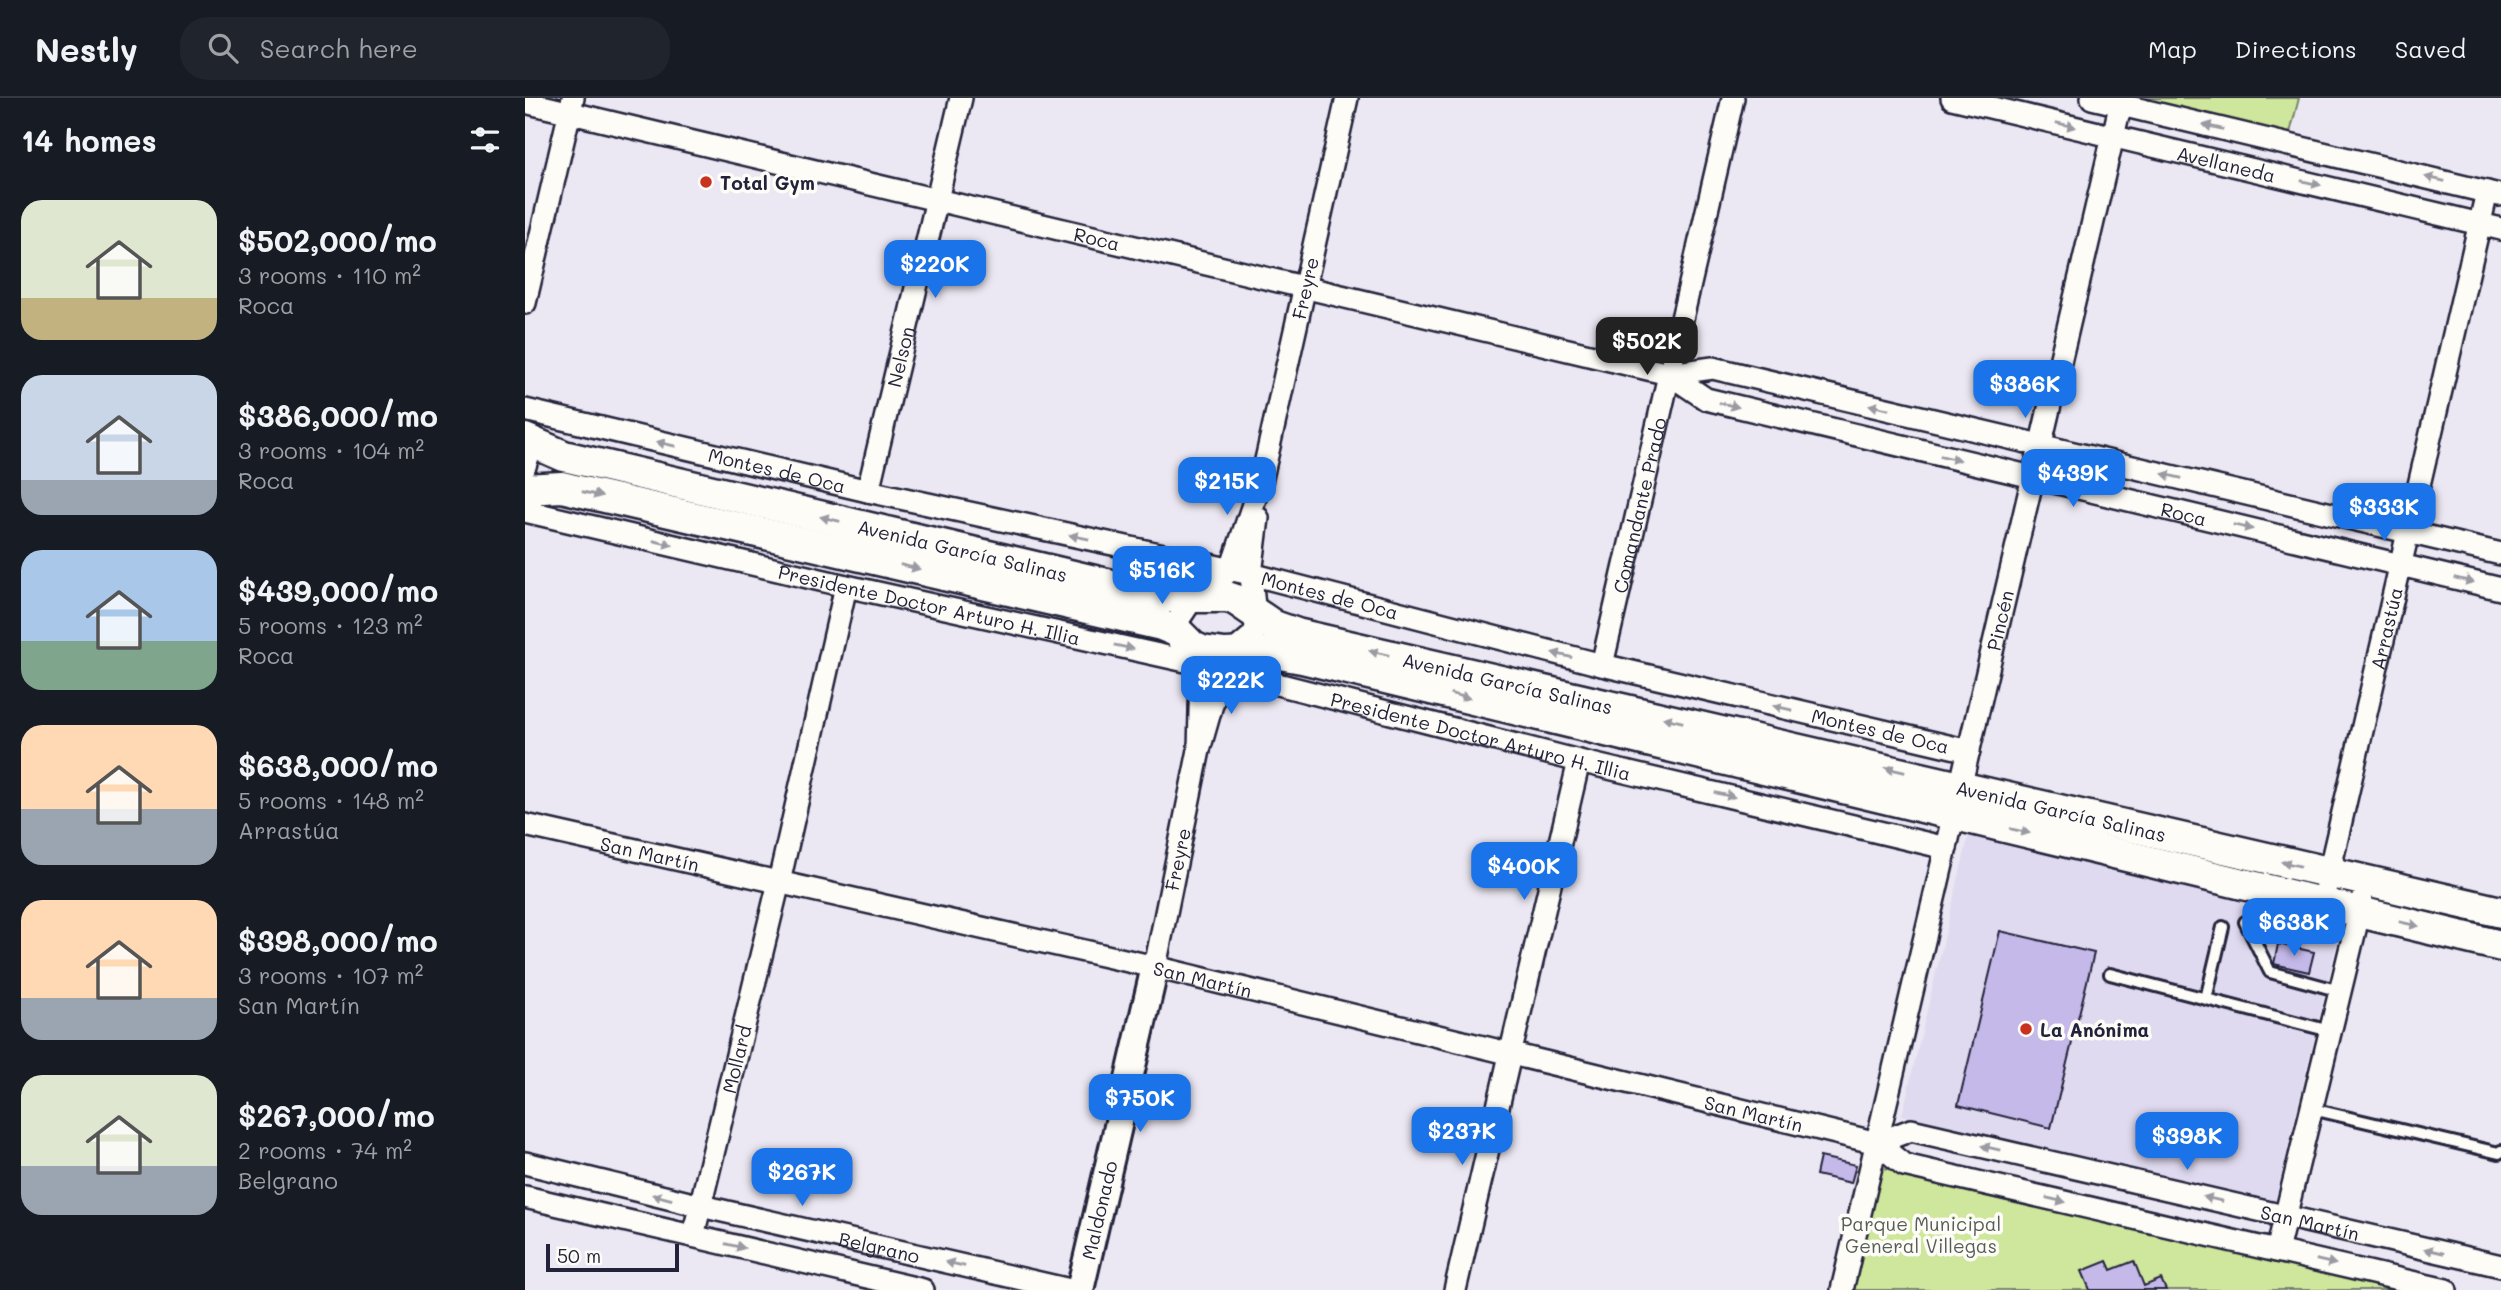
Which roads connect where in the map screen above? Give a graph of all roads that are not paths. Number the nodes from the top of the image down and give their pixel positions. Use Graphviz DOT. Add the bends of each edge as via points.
graph roads {
  1 [pos="961,98"];
  2 [pos="1347,98"];
  3 [pos="1733,98"];
  4 [pos="1952,98"];
  5 [pos="2092,98"];
  6 [pos="2122,101"];
  7 [pos="525,102"];
  8 [pos="571,105"];
  9 [pos="2113,136"];
  10 [pos="2494,193"];
  11 [pos="937,200"];
  12 [pos="2496,227"];
  13 [pos="1305,287"];
  14 [pos="525,303"];
  15 [pos="1669,374"];
  16 [pos="525,410"];
  17 [pos="525,439"];
  18 [pos="525,445"];
  19 [pos="2041,445"];
  20 [pos="525,466"];
  21 [pos="2033,478"];
  22 [pos="525,489"];
  23 [pos="868,491"];
  24 [pos="525,511"];
  25 [pos="2409,532"];
  26 [pos="2501,554"];
  27 [pos="2401,565"];
  28 [pos="1241,572"];
  29 [pos="846,586"];
  30 [pos="2501,589"];
  31 [pos="1202,596"];
  32 [pos="1256,615"];
  33 [pos="1178,632"];
  34 [pos="1228,662"];
  35 [pos="1195,663"];
  36 [pos="1602,665"];
  37 [pos="1199,750"];
  38 [pos="1969,751"];
  39 [pos="1579,761"];
  40 [pos="1961,786"];
  41 [pos="1954,816"];
  42 [pos="525,824"];
  43 [pos="1946,848"];
  44 [pos="2330,873"];
  45 [pos="779,881"];
  46 [pos="2367,882"];
  47 [pos="2322,903"];
  48 [pos="2360,912"];
  49 [pos="2501,912"];
  50 [pos="2245,922"];
  51 [pos="2223,927"];
  52 [pos="2501,946"];
  53 [pos="1155,967"];
  54 [pos="2110,974"];
  55 [pos="2340,991"];
  56 [pos="2206,999"];
  57 [pos="2330,1031"];
  58 [pos="1510,1054"];
  59 [pos="2312,1109"];
  60 [pos="1877,1143"];
  61 [pos="2501,1151"];
  62 [pos="525,1163"];
  63 [pos="525,1197"];
  64 [pos="701,1206"];
  65 [pos="2285,1216"];
  66 [pos="693,1236"];
  67 [pos="2277,1251"];
  68 [pos="2501,1266"];
  69 [pos="923,1290"];
  70 [pos="1070,1290"];
  71 [pos="1080,1290"];
  72 [pos="1455,1290"];
  73 [pos="1842,1290"];
  74 [pos="2446,1290"];
  1 -- 11 [label="street, Nelson"];
  2 -- 13 [label="street, Freyre"];
  3 -- 15 [label="street, Comandante Prado"];
  4 -- 9 [label="street, Avellaneda, one-way"];
  5 -- 6 [label="street, Avellaneda"];
  6 -- 9 [label="street, Pincén"];
  10 -- 6 [label="street, Avellaneda, one-way"];
  7 -- 8 [label="street, Roca"];
  8 -- 11 [label="street, Roca"];
  8 -- 14 [label="street"];
  9 -- 12 [label="street, Avellaneda, one-way"];
  9 -- 19 [label="street, Pincén"];
  10 -- 12 [label="street, Arrastúa"];
  11 -- 13 [label="street, Roca"];
  11 -- 23 [label="street, Nelson"];
  12 -- 25 [label="street, Arrastúa"];
  13 -- 15 [label="street, Roca"];
  13 -- 28 [label="street, Freyre"];
  19 -- 15 [label="street, Roca, one-way" via="1713,368"];
  15 -- 21 [label="street, Roca, one-way" via="1706,399"];
  15 -- 36 [label="street, Comandante Prado"];
  23 -- 16 [label="street, Montes de Oca, one-way"];
  31 -- 17 [label="main road, Avenida García Salinas, one-way" via="1168,597 1123,587 564,456"];
  18 -- 20 [label="street"];
  19 -- 21 [label="street, Pincén"];
  25 -- 19 [label="street, Roca, one-way"];
  21 -- 27 [label="street, Roca, one-way"];
  21 -- 38 [label="street, Pincén"];
  22 -- 33 [label="main road, Avenida García Salinas, one-way" via="562,487"];
  28 -- 23 [label="street, Montes de Oca, one-way"];
  24 -- 29 [label="street, Presidente Doctor Arturo H. Illia, one-way"];
  25 -- 26 [label="street, Roca"];
  25 -- 27 [label="street, Arrastúa"];
  27 -- 30 [label="street, Roca, one-way"];
  27 -- 44 [label="street, Arrastúa"];
  28 -- 31 [label="street"];
  28 -- 32 [label="street, Freyre"];
  36 -- 28 [label="street, Montes de Oca, one-way"];
  29 -- 35 [label="street, Presidente Doctor Arturo H. Illia, one-way"];
  29 -- 45 [label="street"];
  31 -- 32 [label="main road, Avenida García Salinas" via="1236,600"];
  31 -- 33 [label="street" via="1189,604 1179,619"];
  32 -- 34 [label="street, Freyre" via="1252,636"];
  40 -- 32 [label="main road, Avenida García Salinas, one-way" via="1297,634"];
  33 -- 34 [label="main road, Avenida García Salinas" via="1193,646"];
  33 -- 35 [label="street, Freyre" via="1178,640"];
  34 -- 35 [label="street, Presidente Doctor Arturo H. Illia"];
  34 -- 37 [label="street, Freyre"];
  34 -- 39 [label="street, Presidente Doctor Arturo H. Illia"];
  34 -- 41 [label="main road, Avenida García Salinas, one-way" via="1259,651 1302,658"];
  35 -- 37 [label="street, Freyre" via="1201,673"];
  38 -- 36 [label="street, Montes de Oca, one-way"];
  37 -- 53 [label="street, Freyre"];
  38 -- 40 [label="street, Pincén"];
  39 -- 43 [label="street, Presidente Doctor Arturo H. Illia, one-way"];
  39 -- 58 [label="street"];
  40 -- 41 [label="street, Pincén"];
  44 -- 40 [label="main road, Avenida García Salinas, one-way"];
  41 -- 43 [label="street, Pincén"];
  41 -- 47 [label="main road, Avenida García Salinas, one-way"];
  42 -- 45 [label="street, San Martín"];
  43 -- 60 [label="street, Pincén"];
  44 -- 46 [label="main road, Avenida García Salinas"];
  44 -- 47 [label="street, Arrastúa"];
  45 -- 53 [label="street, San Martín"];
  45 -- 64 [label="street, Mollard"];
  46 -- 48 [label="street"];
  46 -- 49 [label="main road, Avenida García Salinas"];
  47 -- 48 [label="main road, Avenida García Salinas"];
  48 -- 52 [label="main road, Avenida García Salinas, one-way"];
  48 -- 55 [label="street"];
  50 -- 55 [label="lane" via="2270,972"];
  51 -- 56 [label="lane"];
  53 -- 58 [label="street, San Martín"];
  53 -- 71 [label="street, Maldonado"];
  54 -- 56 [label="lane"];
  55 -- 57 [label="street"];
  56 -- 57 [label="lane"];
  57 -- 59 [label="street"];
  58 -- 60 [label="street, San Martín"];
  58 -- 72 [label="street"];
  59 -- 61 [label="lane"];
  59 -- 65 [label="street"];
  65 -- 60 [label="street, San Martín, one-way" via="1911,1130"];
  60 -- 67 [label="street, San Martín, one-way" via="1904,1164"];
  60 -- 73 [label="street, Pincén"];
  64 -- 62 [label="street, Belgrano, one-way"];
  63 -- 66 [label="street, Belgrano"];
  64 -- 66 [label="street, Mollard"];
  70 -- 64 [label="street, Belgrano, one-way"];
  65 -- 67 [label="street"];
  68 -- 65 [label="street, San Martín, one-way"];
  66 -- 69 [label="street, Belgrano, one-way"];
  67 -- 74 [label="street, San Martín, one-way"];
}
